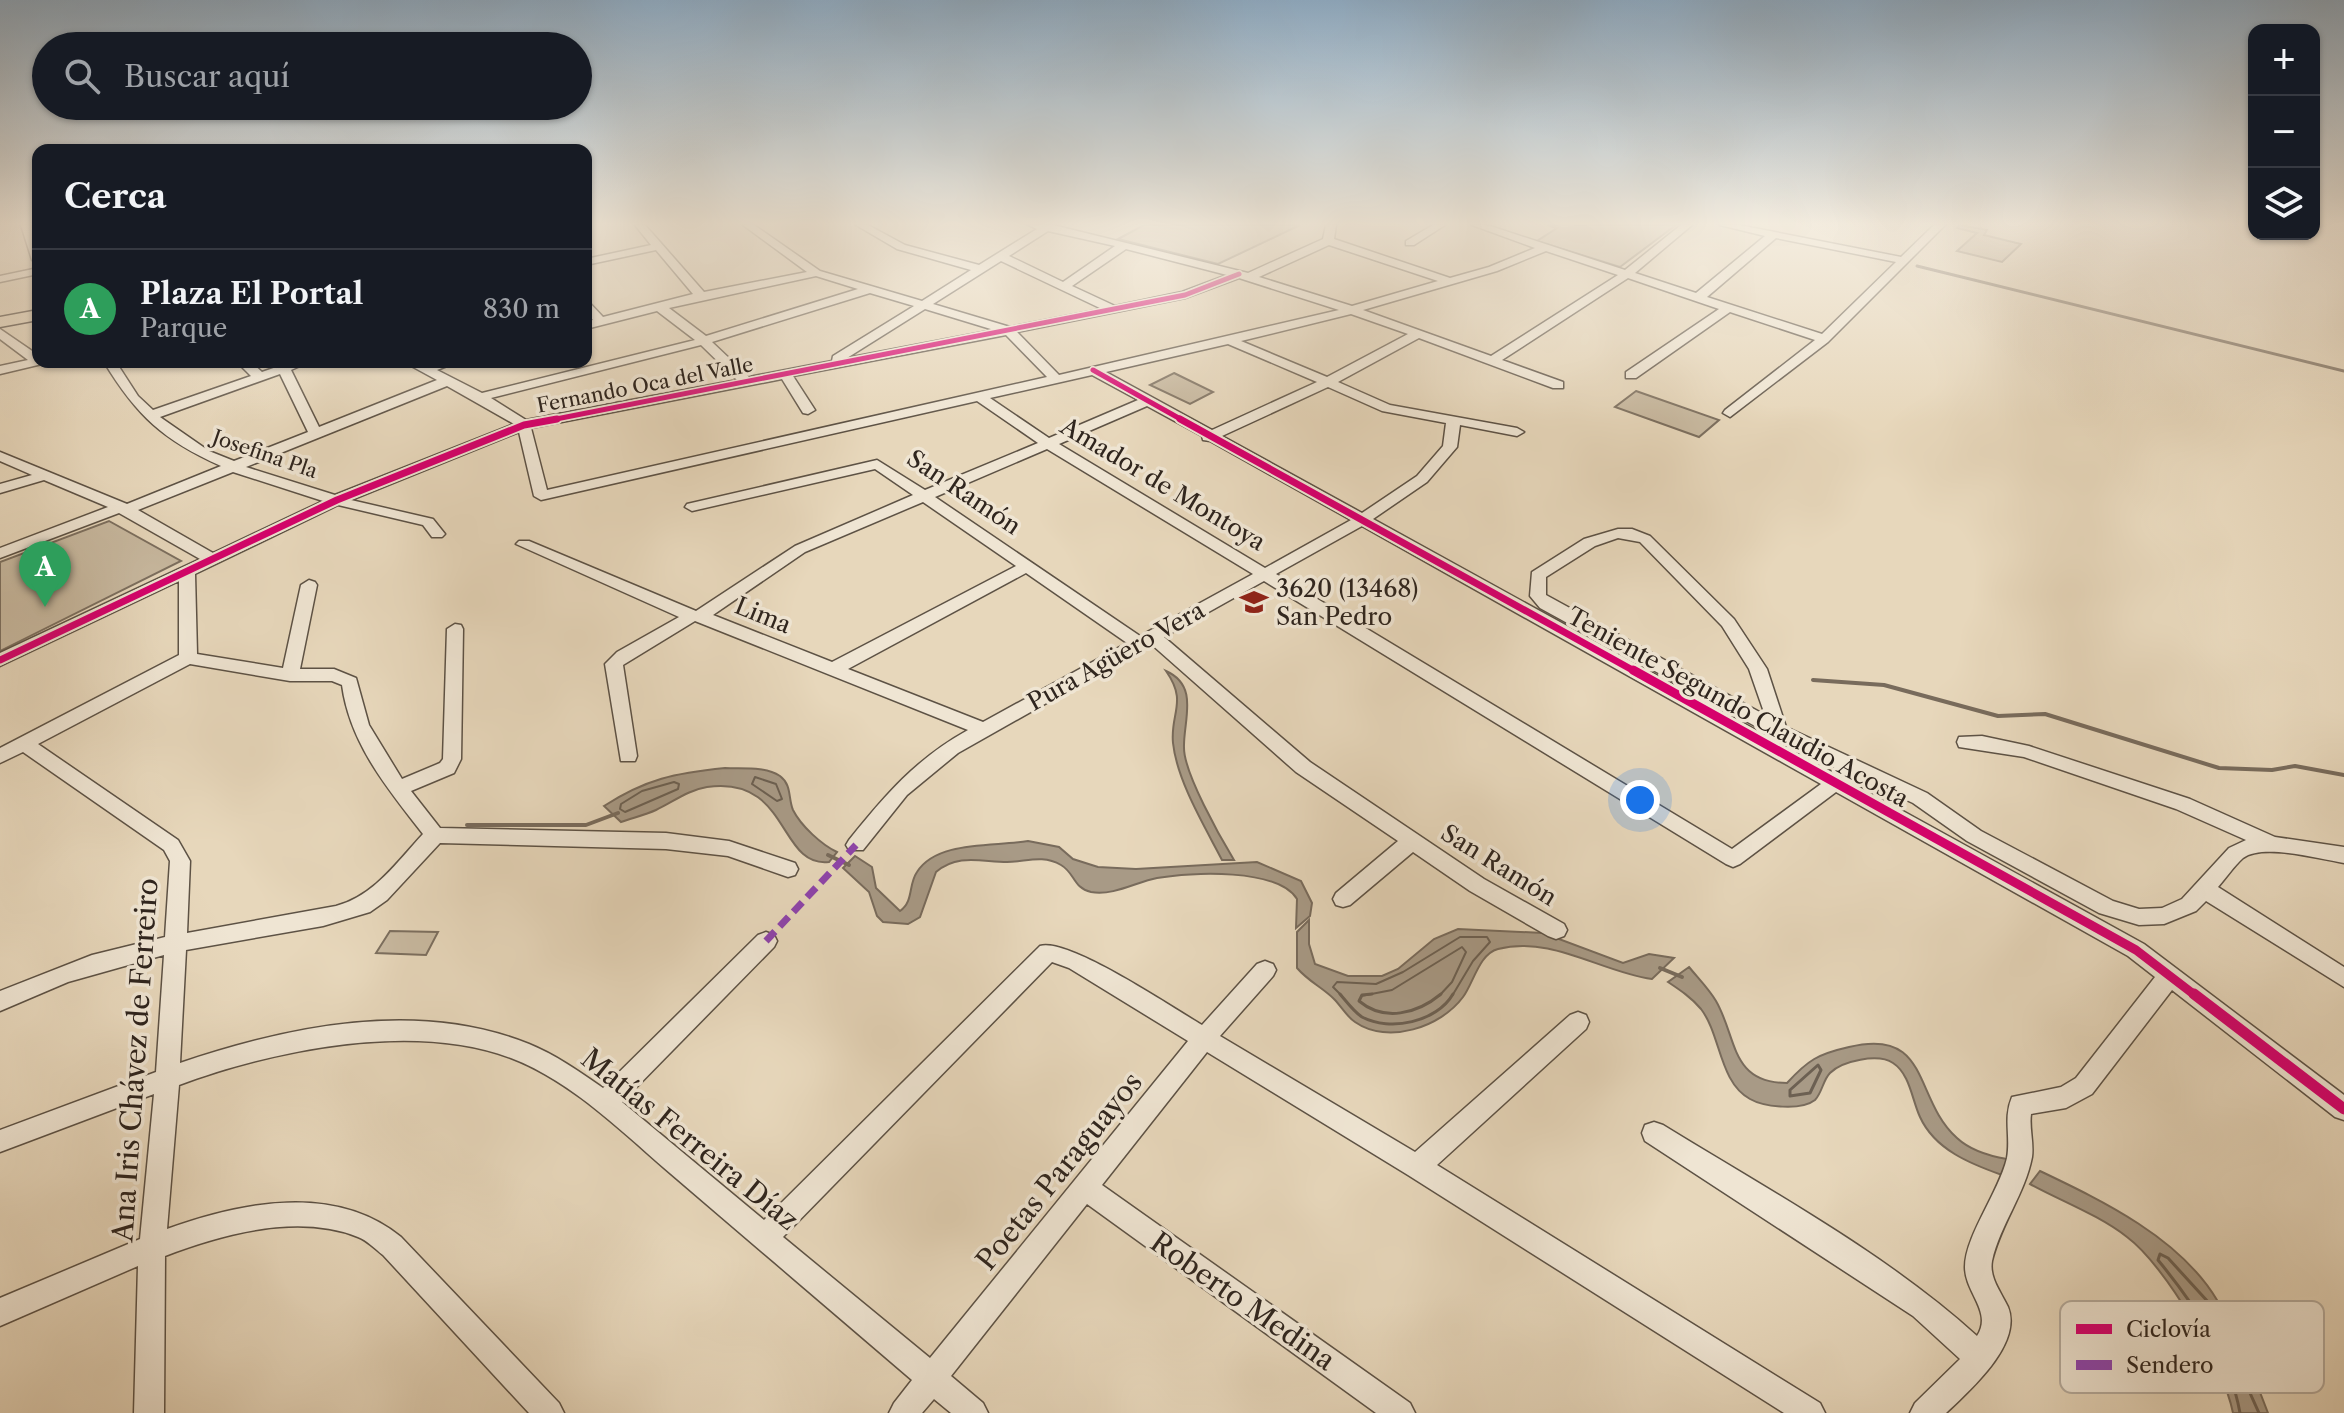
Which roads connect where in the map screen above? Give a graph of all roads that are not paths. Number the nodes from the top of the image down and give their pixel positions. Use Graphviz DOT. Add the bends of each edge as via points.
graph roads {
  1 [pos="697,291"];
  2 [pos="726,291"];
  3 [pos="864,291"];
  4 [pos="870,291"];
  5 [pos="947,291"];
  6 [pos="1077,291"];
  7 [pos="1198,291"];
  8 [pos="1290,291"];
  9 [pos="1414,291"];
  10 [pos="1601,291"];
  11 [pos="1680,291"];
  12 [pos="1706,291"];
  13 [pos="1874,291"];
  14 [pos="701,296"];
  15 [pos="1699,297"];
  16 [pos="659,306"];
  17 [pos="924,306"];
  18 [pos="1728,308"];
  19 [pos="32,309"];
  20 [pos="1114,310"];
  21 [pos="1349,310"];
  22 [pos="592,311"];
  23 [pos="0,315"];
  24 [pos="32,316"];
  25 [pos="600,321"];
  26 [pos="0,322"];
  27 [pos="592,323"];
  28 [pos="1008,330"];
  29 [pos="0,333"];
  30 [pos="1420,333"];
  31 [pos="1824,339"];
  32 [pos="1229,340"];
  33 [pos="704,341"];
  34 [pos="32,357"];
  35 [pos="1492,361"];
  36 [pos="32,362"];
  37 [pos="825,366"];
  38 [pos="113,368"];
  39 [pos="250,368"];
  40 [pos="420,368"];
  41 [pos="431,368"];
  42 [pos="284,369"];
  43 [pos="0,370"];
  44 [pos="424,370"];
  45 [pos="1093,370"];
  46 [pos="785,374"];
  47 [pos="1631,375"];
  48 [pos="260,377"];
  49 [pos="1055,378"];
  50 [pos="447,381"];
  51 [pos="747,382"];
  52 [pos="1326,383"];
  53 [pos="1558,385"];
  54 [pos="480,397"];
  55 [pos="980,397"];
  56 [pos="1145,402"];
  57 [pos="808,410"];
  58 [pos="1730,413"];
  59 [pos="151,415"];
  60 [pos="1453,423"];
  61 [pos="524,425"];
  62 [pos="1517,432"];
  63 [pos="316,434"];
  64 [pos="1208,437"];
  65 [pos="1048,443"];
  66 [pos="0,456"];
  67 [pos="230,467"];
  68 [pos="42,476"];
  69 [pos="0,489"];
  70 [pos="927,497"];
  71 [pos="337,500"];
  72 [pos="692,507"];
  73 [pos="123,509"];
  74 [pos="1361,521"];
  75 [pos="437,534"];
  76 [pos="524,544"];
  77 [pos="0,553"];
  78 [pos="210,558"];
  79 [pos="1028,566"];
  80 [pos="187,570"];
  81 [pos="1263,574"];
  82 [pos="309,585"];
  83 [pos="696,616"];
  84 [pos="455,629"];
  85 [pos="1146,640"];
  86 [pos="188,658"];
  87 [pos="0,660"];
  88 [pos="833,669"];
  89 [pos="290,675"];
  90 [pos="1778,729"];
  91 [pos="985,730"];
  92 [pos="1966,742"];
  93 [pos="24,744"];
  94 [pos="0,756"];
  95 [pos="628,756"];
  96 [pos="1808,758"];
  97 [pos="1835,783"];
  98 [pos="399,788"];
  99 [pos="435,835"];
  100 [pos="1412,841"];
  101 [pos="856,845"];
  102 [pos="2272,845"];
  103 [pos="2344,855"];
  104 [pos="788,869"];
  105 [pos="2204,889"];
  106 [pos="1343,899"];
  107 [pos="1556,930"];
  108 [pos="766,941"];
  109 [pos="174,943"];
  110 [pos="1265,970"];
  111 [pos="2170,975"];
  112 [pos="2344,978"];
  113 [pos="3,996"];
  114 [pos="1578,1022"];
  115 [pos="1203,1040"];
  116 [pos="167,1081"];
  117 [pos="605,1103"];
  118 [pos="2344,1109"];
  119 [pos="1654,1133"];
  120 [pos="0,1141"];
  121 [pos="1417,1167"];
  122 [pos="1085,1188"];
  123 [pos="765,1237"];
  124 [pos="152,1249"];
  125 [pos="0,1312"];
  126 [pos="1979,1357"];
  127 [pos="932,1378"];
  128 [pos="149,1413"];
  129 [pos="549,1413"];
  130 [pos="904,1413"];
  131 [pos="973,1413"];
  132 [pos="1400,1413"];
  133 [pos="1810,1413"];
  134 [pos="1925,1413"];
  1 -- 14 [label="street"];
  2 -- 14 [label="street"];
  3 -- 33 [label="street"];
  4 -- 17 [label="street"];
  5 -- 17 [label="street"];
  6 -- 20 [label="street"];
  7 -- 20 [label="street, Fernando Oca del Valle"];
  8 -- 21 [label="street"];
  9 -- 21 [label="street"];
  10 -- 35 [label="street"];
  11 -- 15 [label="street"];
  12 -- 15 [label="street"];
  13 -- 31 [label="street"];
  14 -- 16 [label="street"];
  15 -- 18 [label="street"];
  16 -- 25 [label="street"];
  16 -- 33 [label="street"];
  17 -- 28 [label="street"];
  17 -- 37 [label="street"];
  18 -- 31 [label="street"];
  18 -- 47 [label="street"];
  19 -- 23 [label="highway"];
  20 -- 28 [label="street, Fernando Oca del Valle"];
  21 -- 30 [label="street"];
  21 -- 32 [label="street"];
  22 -- 25 [label="street"];
  24 -- 26 [label="highway"];
  25 -- 27 [label="street"];
  28 -- 37 [label="street, Fernando Oca del Valle"];
  28 -- 49 [label="street"];
  29 -- 34 [label="street"];
  30 -- 35 [label="street"];
  30 -- 52 [label="street"];
  31 -- 58 [label="street"];
  32 -- 45 [label="street"];
  32 -- 52 [label="street"];
  33 -- 51 [label="street"];
  33 -- 54 [label="street"];
  35 -- 53 [label="street"];
  36 -- 43 [label="street"];
  37 -- 46 [label="street, Fernando Oca del Valle"];
  38 -- 59 [label="street, Josefina Pla" via="125,390"];
  39 -- 48 [label="street"];
  40 -- 44 [label="street"];
  41 -- 44 [label="street"];
  42 -- 48 [label="street"];
  42 -- 63 [label="street"];
  44 -- 50 [label="street"];
  45 -- 49 [label="street"];
  45 -- 56 [label="street, Teniente Segundo Claudio Acosta"];
  46 -- 51 [label="street, Fernando Oca del Valle"];
  46 -- 57 [label="street"];
  48 -- 59 [label="street"];
  49 -- 55 [label="street"];
  50 -- 54 [label="street"];
  50 -- 63 [label="street"];
  51 -- 61 [label="street, Fernando Oca del Valle"];
  52 -- 60 [label="street" via="1387,408"];
  52 -- 64 [label="street"];
  54 -- 61 [label="street"];
  55 -- 61 [label="street" via="541,496"];
  55 -- 65 [label="street, Amador de Montoya"];
  56 -- 64 [label="street, Teniente Segundo Claudio Acosta"];
  56 -- 65 [label="street"];
  59 -- 67 [label="street, Josefina Pla" via="191,448"];
  60 -- 62 [label="street"];
  60 -- 74 [label="street, Pura Agüero Vera" via="1450,447 1422,479"];
  61 -- 71 [label="street, Fernando Oca del Valle"];
  63 -- 67 [label="street"];
  64 -- 74 [label="street, Teniente Segundo Claudio Acosta"];
  65 -- 70 [label="street"];
  65 -- 81 [label="street, Amador de Montoya"];
  66 -- 68 [label="street"];
  67 -- 71 [label="street, Josefina Pla"];
  67 -- 73 [label="street"];
  68 -- 69 [label="street"];
  68 -- 73 [label="street"];
  70 -- 72 [label="street, San Ramón" via="877,464"];
  70 -- 79 [label="street, San Ramón"];
  70 -- 83 [label="street" via="800,549"];
  71 -- 75 [label="street, Josefina Pla" via="428,522"];
  71 -- 78 [label="street, Fernando Oca del Valle"];
  73 -- 77 [label="street"];
  73 -- 78 [label="street"];
  74 -- 81 [label="street, Pura Agüero Vera"];
  74 -- 96 [label="street, Teniente Segundo Claudio Acosta"];
  76 -- 83 [label="street, Lima"];
  78 -- 80 [label="street, Fernando Oca del Valle"];
  79 -- 85 [label="street, San Ramón"];
  79 -- 88 [label="street"];
  80 -- 86 [label="street"];
  80 -- 87 [label="street, Fernando Oca del Valle"];
  81 -- 85 [label="street, Pura Agüero Vera"];
  81 -- 97 [label="street, Amador de Montoya" via="1733,859"];
  82 -- 89 [label="street"];
  83 -- 88 [label="street, Lima"];
  83 -- 95 [label="street" via="614,664"];
  84 -- 98 [label="street" via="452,759 447,768"];
  85 -- 91 [label="street, Pura Agüero Vera"];
  85 -- 100 [label="street, San Ramón" via="1303,767"];
  86 -- 89 [label="street"];
  86 -- 93 [label="street"];
  88 -- 91 [label="street, Lima"];
  89 -- 98 [label="street" via="334,675 350,682 362,735"];
  90 -- 90 [label="street" via="1754,655 1732,624 1645,539 1610,533 1538,575 1538,596 1546,604"];
  90 -- 96 [label="street"];
  91 -- 101 [label="street, Pura Agüero Vera" via="923,769"];
  92 -- 102 [label="street" via="2010,747 2204,810"];
  93 -- 94 [label="street"];
  93 -- 109 [label="street, Ana Iris Chávez de Ferreiro" via="171,845 180,861"];
  96 -- 97 [label="street, Teniente Segundo Claudio Acosta"];
  96 -- 105 [label="street" via="1920,798 1974,836 2106,907 2139,917 2164,916 2189,905"];
  97 -- 111 [label="street, Teniente Segundo Claudio Acosta" via="2123,942"];
  98 -- 99 [label="street"];
  99 -- 104 [label="street" via="666,841 729,849"];
  99 -- 109 [label="street" via="363,906"];
  100 -- 106 [label="street"];
  100 -- 107 [label="street, San Ramón"];
  102 -- 103 [label="street"];
  102 -- 105 [label="street" via="2253,845 2236,853"];
  105 -- 112 [label="street"];
  108 -- 117 [label="street"];
  109 -- 113 [label="street"];
  109 -- 116 [label="street, Ana Iris Chávez de Ferreiro"];
  110 -- 115 [label="street, Poetas Paraguayos"];
  111 -- 118 [label="street, Teniente Segundo Claudio Acosta"];
  111 -- 126 [label="street" via="2084,1086 2066,1097 2021,1105 2016,1116 2021,1146 2015,1173 1979,1263 1980,1279 1998,1317 1995,1335"];
  114 -- 121 [label="street"];
  115 -- 121 [label="street"];
  115 -- 122 [label="street, Poetas Paraguayos"];
  115 -- 123 [label="street" via="1077,962 1048,952"];
  116 -- 117 [label="street, Matías Ferreira Díaz" via="259,1048 308,1037 411,1033 505,1046 548,1063"];
  116 -- 120 [label="street, Matías Ferreira Díaz"];
  116 -- 124 [label="street, Ana Iris Chávez de Ferreiro"];
  117 -- 123 [label="street, Matías Ferreira Díaz"];
  119 -- 126 [label="street" via="1923,1306"];
  121 -- 133 [label="street"];
  122 -- 127 [label="street, Poetas Paraguayos"];
  122 -- 132 [label="street, Roberto Medina"];
  123 -- 127 [label="street, Matías Ferreira Díaz"];
  124 -- 125 [label="street"];
  124 -- 128 [label="street, Ana Iris Chávez de Ferreiro"];
  124 -- 129 [label="street" via="266,1214 335,1217 365,1226 392,1246"];
  126 -- 134 [label="street"];
  127 -- 130 [label="street, Poetas Paraguayos"];
  127 -- 131 [label="street, Matías Ferreira Díaz"];
}
